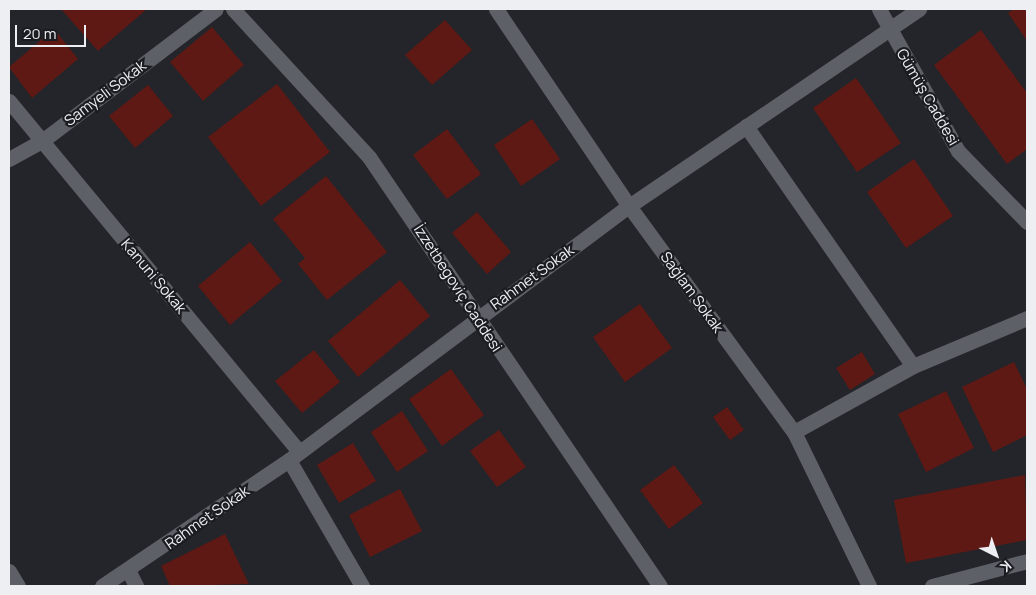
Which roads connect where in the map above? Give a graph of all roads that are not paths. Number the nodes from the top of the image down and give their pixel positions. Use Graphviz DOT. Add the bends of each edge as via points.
graph roads {
  1 [pos="216,9"];
  2 [pos="233,9"];
  3 [pos="496,9"];
  4 [pos="879,9"];
  5 [pos="919,9"];
  6 [pos="888,28"];
  7 [pos="9,101"];
  8 [pos="746,126"];
  9 [pos="42,141"];
  10 [pos="9,159"];
  11 [pos="629,206"];
  12 [pos="1025,215"];
  13 [pos="476,318"];
  14 [pos="1027,318"];
  15 [pos="913,366"];
  16 [pos="794,432"];
  17 [pos="294,455"];
  18 [pos="1027,561"];
  19 [pos="9,571"];
  20 [pos="129,572"];
  21 [pos="18,586"];
  22 [pos="102,586"];
  23 [pos="136,586"];
  24 [pos="362,586"];
  25 [pos="660,586"];
  26 [pos="869,586"];
  27 [pos="932,586"];
  1 -- 9 [label="street, Samyeli Sokak"];
  2 -- 13 [label="street, İzzetbegoviç Caddesi" via="369,157"];
  3 -- 11 [label="street, Sağlam Sokak"];
  4 -- 6 [label="street, Gümüş Caddesi"];
  5 -- 6 [label="street, Rahmet Sokak"];
  6 -- 8 [label="street, Rahmet Sokak"];
  6 -- 12 [label="street, Gümüş Caddesi" via="958,151"];
  7 -- 9 [label="street, Kanuni Sokak"];
  8 -- 11 [label="street, Rahmet Sokak"];
  8 -- 15 [label="street"];
  9 -- 10 [label="street, Samyeli Sokak"];
  9 -- 17 [label="street, Kanuni Sokak"];
  11 -- 13 [label="street, Rahmet Sokak"];
  11 -- 16 [label="street, Sağlam Sokak"];
  13 -- 17 [label="street, Rahmet Sokak"];
  13 -- 25 [label="street, İzzetbegoviç Caddesi"];
  14 -- 15 [label="street"];
  15 -- 16 [label="street"];
  16 -- 26 [label="street, Sağlam Sokak"];
  17 -- 20 [label="street, Rahmet Sokak"];
  17 -- 24 [label="street, Kanuni Sokak"];
  18 -- 27 [label="street"];
  19 -- 21 [label="street"];
  20 -- 22 [label="street, Rahmet Sokak"];
  20 -- 23 [label="street"];
}
